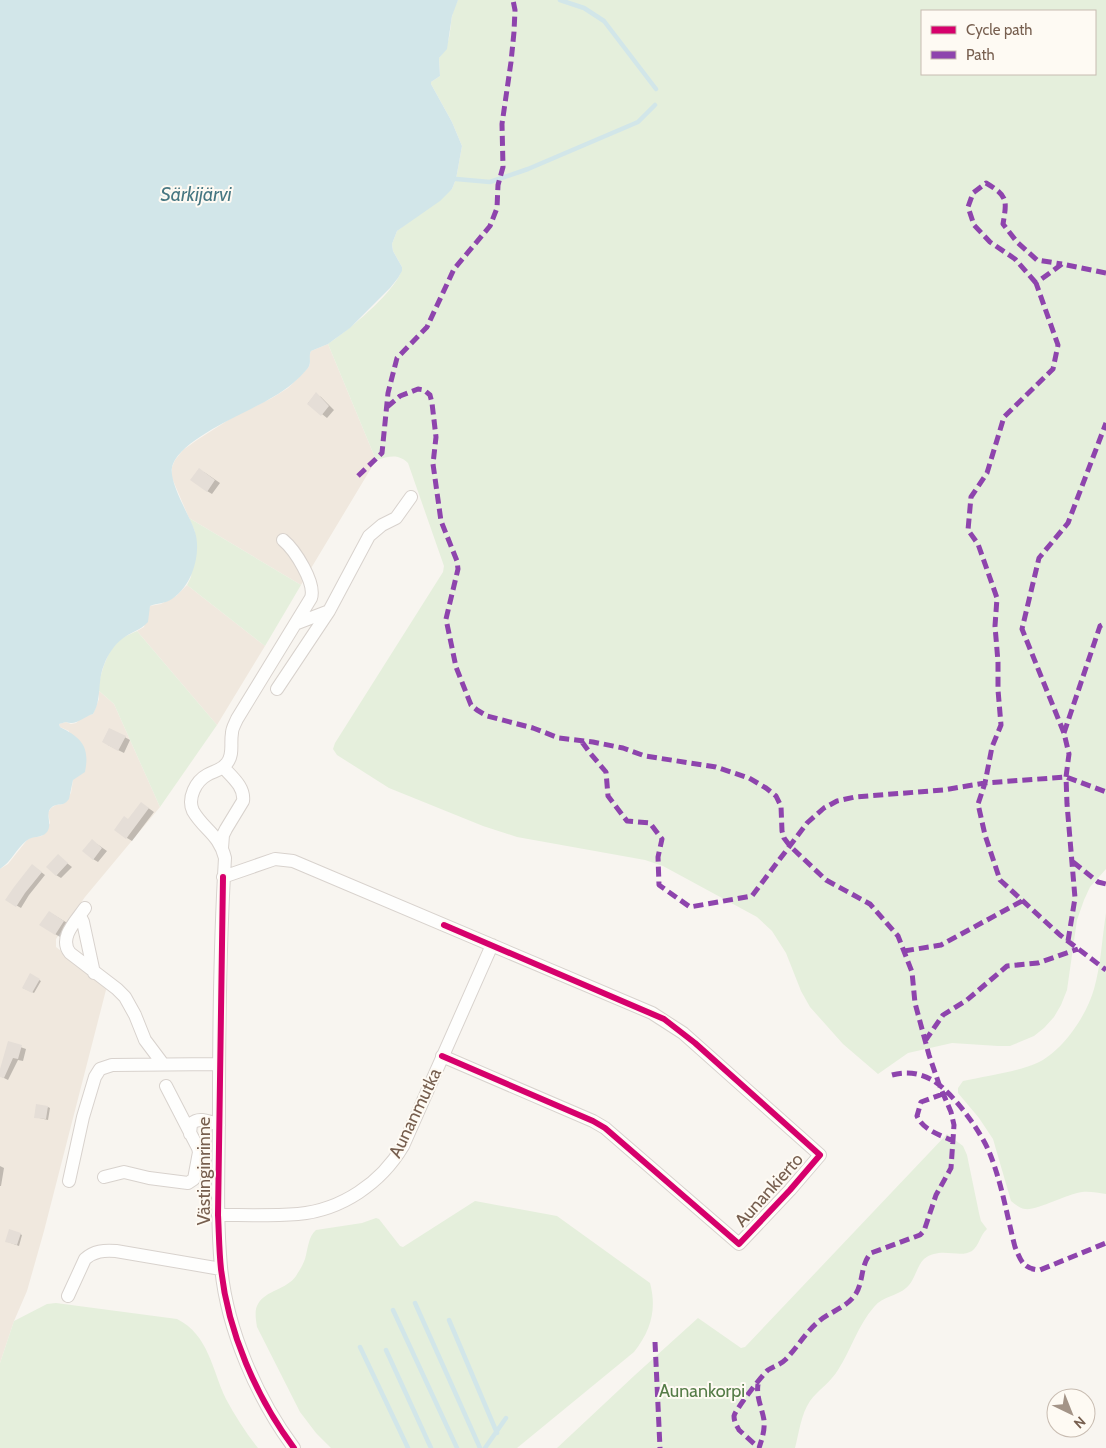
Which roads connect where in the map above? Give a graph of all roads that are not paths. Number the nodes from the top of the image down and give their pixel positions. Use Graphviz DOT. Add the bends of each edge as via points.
graph roads {
  1 [pos="412,497"];
  2 [pos="283,540"];
  3 [pos="329,611"];
  4 [pos="295,624"];
  5 [pos="277,689"];
  6 [pos="223,767"];
  7 [pos="222,848"];
  8 [pos="223,877"];
  9 [pos="492,945"];
  10 [pos="94,973"];
  11 [pos="442,1056"];
  12 [pos="164,1064"];
  13 [pos="219,1064"];
  14 [pos="166,1086"];
  15 [pos="219,1125"];
  16 [pos="190,1134"];
  17 [pos="104,1177"];
  18 [pos="69,1181"];
  19 [pos="218,1215"];
  20 [pos="221,1269"];
  21 [pos="68,1296"];
  22 [pos="288,1445"];
  1 -- 3 [label="street" via="396,518 369,536"];
  2 -- 4 [label="street" via="301,561 313,593"];
  3 -- 4 [label="street"];
  3 -- 5 [label="street"];
  4 -- 6 [label="street" via="237,719 232,734 232,755"];
  6 -- 7 [label="street" via="244,796 223,835"];
  6 -- 7 [label="street" via="203,778 194,789 190,802"];
  7 -- 8 [label="street, Västinginrinne"];
  8 -- 9 [label="street, Aunankierto" via="270,860 286,859"];
  8 -- 13 [label="street, Västinginrinne"];
  9 -- 11 [label="street, Aunanmutka"];
  9 -- 11 [label="street, Aunankierto" via="664,1019 820,1155 740,1244 605,1128"];
  10 -- 10 [label="street" via="65,946 66,936 82,912"];
  10 -- 12 [label="street" via="125,997 145,1040"];
  11 -- 19 [label="street, Aunanmutka" via="403,1146 384,1172 366,1188 349,1199 299,1214"];
  12 -- 13 [label="street"];
  12 -- 18 [label="street" via="108,1066 97,1073 83,1117"];
  13 -- 15 [label="street, Västinginrinne"];
  14 -- 16 [label="street"];
  15 -- 16 [label="street" via="197,1120 191,1124"];
  15 -- 19 [label="street, Västinginrinne"];
  16 -- 17 [label="street" via="198,1152 196,1176 192,1182 124,1172"];
  19 -- 20 [label="street, Västinginrinne"];
  20 -- 21 [label="street" via="100,1251 85,1260"];
  20 -- 22 [label="street, Västinginrinne" via="230,1315 249,1370"];
}
